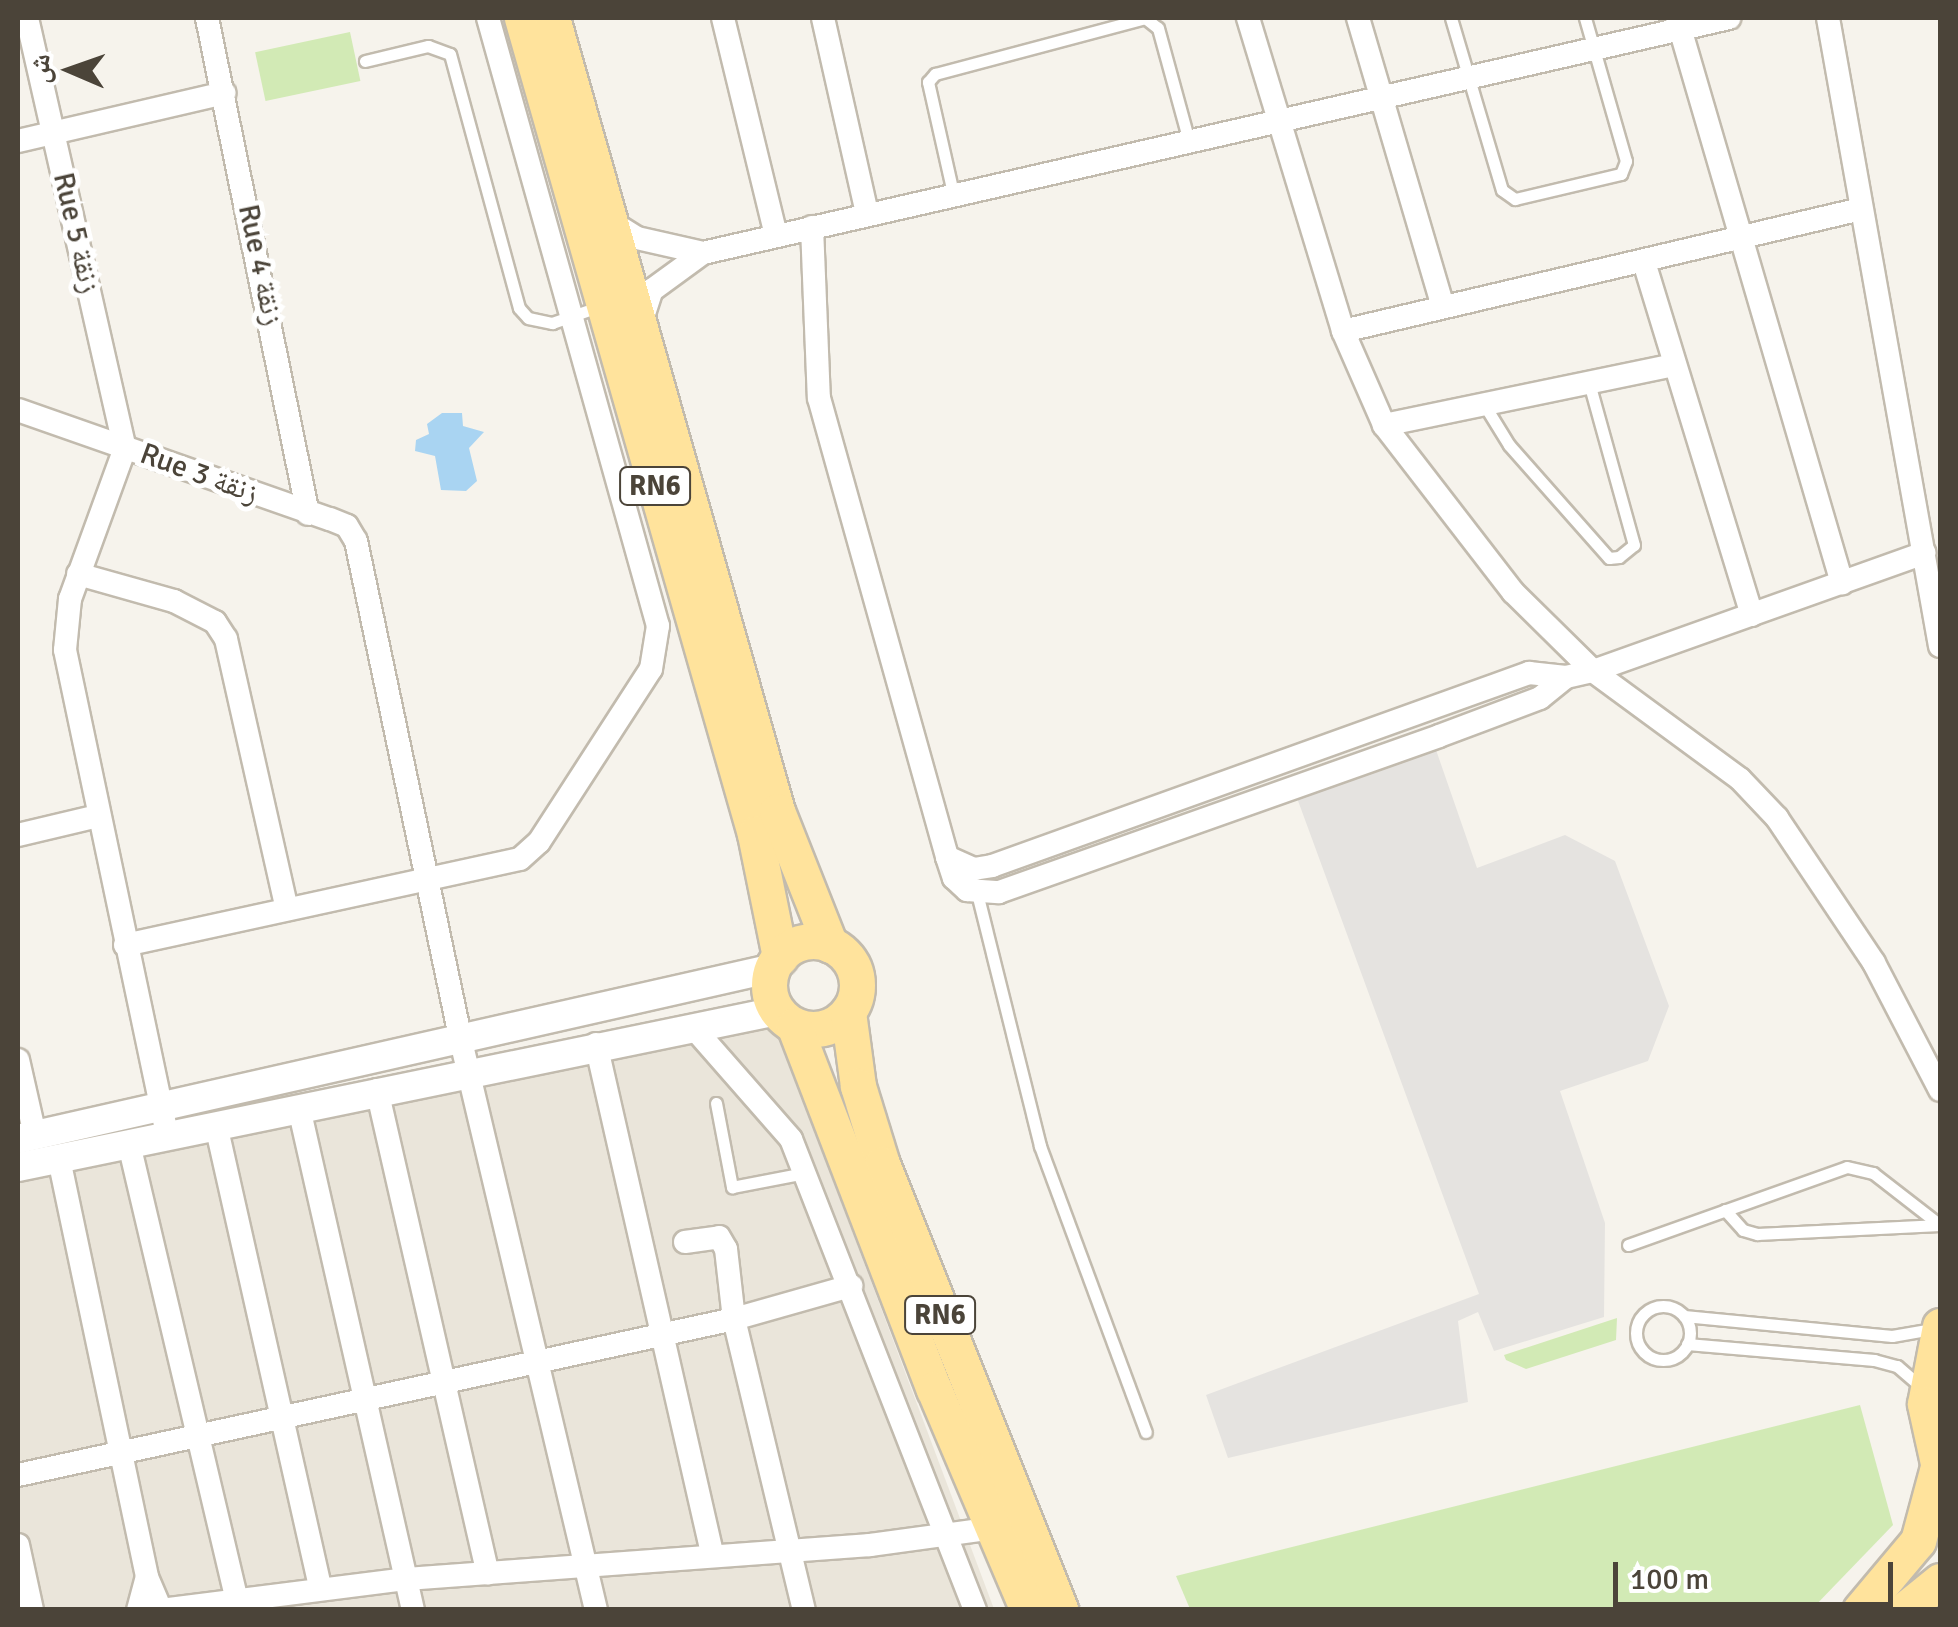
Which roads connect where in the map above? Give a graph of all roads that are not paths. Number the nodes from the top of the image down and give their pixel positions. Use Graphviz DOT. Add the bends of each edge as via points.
graph roads {
  1 [pos="28,18"];
  2 [pos="207,18"];
  3 [pos="488,18"];
  4 [pos="522,18"];
  5 [pos="552,18"];
  6 [pos="723,18"];
  7 [pos="823,18"];
  8 [pos="1248,18"];
  9 [pos="1358,18"];
  10 [pos="1451,18"];
  11 [pos="1585,18"];
  12 [pos="1729,18"];
  13 [pos="1828,18"];
  14 [pos="1678,23"];
  15 [pos="1594,48"];
  16 [pos="365,61"];
  17 [pos="1468,75"];
  18 [pos="224,93"];
  19 [pos="1381,96"];
  20 [pos="1278,121"];
  21 [pos="54,132"];
  22 [pos="18,140"];
  23 [pos="1189,141"];
  24 [pos="953,192"];
  25 [pos="1860,209"];
  26 [pos="867,214"];
  27 [pos="607,218"];
  28 [pos="812,226"];
  29 [pos="776,236"];
  30 [pos="1741,236"];
  31 [pos="703,253"];
  32 [pos="1644,262"];
  33 [pos="1443,307"];
  34 [pos="588,310"];
  35 [pos="1343,331"];
  36 [pos="642,341"];
  37 [pos="1673,365"];
  38 [pos="1590,383"];
  39 [pos="1485,406"];
  40 [pos="18,410"];
  41 [pos="1384,425"];
  42 [pos="125,448"];
  43 [pos="308,514"];
  44 [pos="1924,553"];
  45 [pos="78,574"];
  46 [pos="1842,584"];
  47 [pos="1752,615"];
  48 [pos="1940,646"];
  49 [pos="1593,671"];
  50 [pos="1566,677"];
  51 [pos="98,816"];
  52 [pos="18,835"];
  53 [pos="947,857"];
  54 [pos="428,882"];
  55 [pos="977,893"];
  56 [pos="287,909"];
  57 [pos="125,945"];
  58 [pos="830,945"];
  59 [pos="776,963"];
  60 [pos="848,1012"];
  61 [pos="786,1018"];
  62 [pos="692,1026"];
  63 [pos="461,1041"];
  64 [pos="596,1044"];
  65 [pos="18,1060"];
  66 [pos="468,1071"];
  67 [pos="377,1090"];
  68 [pos="1940,1090"];
  69 [pos="160,1103"];
  70 [pos="716,1103"];
  71 [pos="299,1108"];
  72 [pos="216,1125"];
  73 [pos="167,1135"];
  74 [pos="129,1144"];
  75 [pos="34,1152"];
  76 [pos="805,1174"];
  77 [pos="1725,1210"];
  78 [pos="1940,1225"];
  79 [pos="685,1242"];
  80 [pos="1628,1245"];
  81 [pos="850,1286"];
  82 [pos="1684,1316"];
  83 [pos="734,1319"];
  84 [pos="1940,1326"];
  85 [pos="659,1335"];
  86 [pos="1688,1344"];
  87 [pos="537,1361"];
  88 [pos="444,1380"];
  89 [pos="1926,1392"];
  90 [pos="361,1397"];
  91 [pos="279,1417"];
  92 [pos="1146,1432"];
  93 [pos="196,1435"];
  94 [pos="122,1452"];
  95 [pos="1939,1469"];
  96 [pos="18,1475"];
  97 [pos="994,1528"];
  98 [pos="946,1536"];
  99 [pos="18,1545"];
  100 [pos="786,1547"];
  101 [pos="712,1553"];
  102 [pos="584,1565"];
  103 [pos="488,1573"];
  104 [pos="147,1577"];
  105 [pos="407,1580"];
  106 [pos="1940,1580"];
  107 [pos="320,1588"];
  108 [pos="236,1597"];
  109 [pos="32,1610"];
  110 [pos="138,1610"];
  111 [pos="161,1610"];
  112 [pos="413,1610"];
  113 [pos="596,1610"];
  114 [pos="804,1610"];
  115 [pos="975,1610"];
  116 [pos="1028,1610"];
  117 [pos="1060,1610"];
  118 [pos="1860,1610"];
  119 [pos="1904,1610"];
  1 -- 21 [label="street, Rue 5 زنقة"];
  2 -- 18 [label="street, Rue 4 زنقة"];
  3 -- 34 [label="street"];
  4 -- 34 [label="main road, RN6"];
  5 -- 27 [label="main road, RN6"];
  6 -- 29 [label="street"];
  7 -- 26 [label="street"];
  8 -- 20 [label="street"];
  9 -- 19 [label="street"];
  10 -- 17 [label="lane"];
  11 -- 15 [label="lane"];
  12 -- 14 [label="street"];
  13 -- 25 [label="street"];
  14 -- 15 [label="street"];
  14 -- 30 [label="street"];
  15 -- 17 [label="street"];
  15 -- 17 [label="lane" via="1626,161 1621,174 1515,199 1502,190"];
  16 -- 34 [label="lane" via="428,46 450,54 519,308 540,322"];
  17 -- 19 [label="street"];
  18 -- 21 [label="street"];
  18 -- 43 [label="street, Rue 4 زنقة"];
  19 -- 20 [label="street"];
  19 -- 33 [label="street"];
  20 -- 23 [label="street"];
  20 -- 35 [label="street"];
  21 -- 22 [label="street"];
  21 -- 42 [label="street, Rue 5 زنقة"];
  23 -- 24 [label="street"];
  23 -- 24 [label="lane" via="1158,28 1145,18 934,74 928,82"];
  24 -- 26 [label="street"];
  25 -- 30 [label="street"];
  25 -- 44 [label="street"];
  26 -- 28 [label="street"];
  27 -- 31 [label="street" via="637,238"];
  27 -- 36 [label="main road, RN6"];
  28 -- 29 [label="street"];
  28 -- 53 [label="street" via="820,398"];
  29 -- 31 [label="street"];
  30 -- 32 [label="street"];
  30 -- 46 [label="street"];
  31 -- 36 [label="street" via="652,290 641,319"];
  32 -- 33 [label="street"];
  32 -- 37 [label="street"];
  33 -- 35 [label="street"];
  34 -- 54 [label="street" via="658,647 635,697 539,842 520,860"];
  34 -- 59 [label="main road, RN6" via="754,834"];
  35 -- 41 [label="street"];
  36 -- 58 [label="main road, RN6" via="778,811"];
  37 -- 38 [label="street"];
  37 -- 47 [label="street"];
  38 -- 39 [label="street"];
  38 -- 39 [label="lane" via="1634,545 1619,557 1609,558 1509,446"];
  39 -- 41 [label="street"];
  40 -- 42 [label="street, Rue 3 زنقة"];
  41 -- 49 [label="street" via="1512,592"];
  42 -- 43 [label="street, Rue 3 زنقة"];
  42 -- 45 [label="street"];
  43 -- 54 [label="street, Rue 3 زنقة" via="347,526 362,558"];
  44 -- 46 [label="street"];
  44 -- 48 [label="street"];
  45 -- 51 [label="street" via="64,650"];
  45 -- 56 [label="street" via="174,602 215,622 226,639"];
  46 -- 47 [label="street"];
  47 -- 49 [label="street"];
  49 -- 50 [label="street"];
  49 -- 68 [label="street" via="1740,779 1776,818 1874,963"];
  50 -- 53 [label="street" via="1529,673 992,866 974,869"];
  50 -- 55 [label="street" via="1540,698 1506,711 999,892"];
  51 -- 52 [label="street"];
  51 -- 57 [label="street"];
  53 -- 55 [label="street" via="954,878"];
  54 -- 56 [label="street"];
  54 -- 63 [label="street"];
  55 -- 92 [label="lane" via="1040,1146"];
  56 -- 57 [label="street"];
  57 -- 69 [label="street"];
  58 -- 59 [label="main road" via="808,942"];
  58 -- 60 [label="main road, RN6" via="854,968 856,991"];
  59 -- 61 [label="main road, RN6" via="769,990"];
  59 -- 63 [label="street"];
  60 -- 61 [label="main road" via="817,1029"];
  60 -- 117 [label="main road, RN6" via="858,1086 882,1164"];
  61 -- 62 [label="street"];
  61 -- 97 [label="main road, RN6"];
  62 -- 64 [label="street"];
  62 -- 76 [label="street" via="717,1062 782,1124"];
  63 -- 66 [label="street"];
  63 -- 69 [label="street"];
  64 -- 66 [label="street"];
  64 -- 85 [label="street"];
  65 -- 75 [label="street"];
  66 -- 67 [label="street"];
  66 -- 87 [label="street"];
  67 -- 71 [label="street"];
  67 -- 88 [label="street"];
  69 -- 73 [label="street"];
  69 -- 75 [label="street"];
  70 -- 76 [label="lane" via="732,1187"];
  71 -- 72 [label="street"];
  71 -- 90 [label="street"];
  72 -- 73 [label="street"];
  72 -- 91 [label="street"];
  73 -- 74 [label="street"];
  74 -- 75 [label="street"];
  74 -- 93 [label="street"];
  75 -- 94 [label="street"];
  76 -- 81 [label="street"];
  77 -- 78 [label="lane" via="1743,1230 1757,1234"];
  77 -- 78 [label="lane" via="1858,1166"];
  77 -- 80 [label="lane"];
  79 -- 83 [label="street" via="720,1237"];
  81 -- 83 [label="street"];
  81 -- 98 [label="street"];
  82 -- 84 [label="lane" via="1892,1336"];
  82 -- 86 [label="lane"];
  82 -- 86 [label="lane" via="1667,1306 1653,1308 1638,1325 1637,1340 1661,1360"];
  83 -- 85 [label="street"];
  83 -- 100 [label="street"];
  84 -- 89 [label="main road"];
  85 -- 87 [label="street"];
  85 -- 101 [label="street"];
  86 -- 89 [label="lane" via="1874,1360 1897,1366"];
  87 -- 88 [label="street"];
  87 -- 102 [label="street"];
  88 -- 90 [label="street"];
  88 -- 103 [label="street"];
  89 -- 95 [label="main road"];
  90 -- 91 [label="street"];
  90 -- 105 [label="street"];
  91 -- 93 [label="street"];
  91 -- 107 [label="street"];
  93 -- 94 [label="street"];
  93 -- 108 [label="street"];
  94 -- 96 [label="street"];
  94 -- 104 [label="street"];
  95 -- 118 [label="main road" via="1918,1542"];
  97 -- 98 [label="street"];
  97 -- 116 [label="main road, RN6"];
  98 -- 100 [label="street"];
  98 -- 115 [label="street"];
  99 -- 109 [label="street"];
  100 -- 101 [label="street"];
  100 -- 114 [label="street"];
  101 -- 102 [label="street"];
  102 -- 103 [label="street"];
  102 -- 113 [label="street"];
  103 -- 105 [label="street"];
  104 -- 110 [label="street"];
  104 -- 111 [label="street"];
  105 -- 107 [label="street"];
  105 -- 112 [label="street"];
  106 -- 119 [label="main road"];
  107 -- 108 [label="street"];
  108 -- 111 [label="street"];
}
